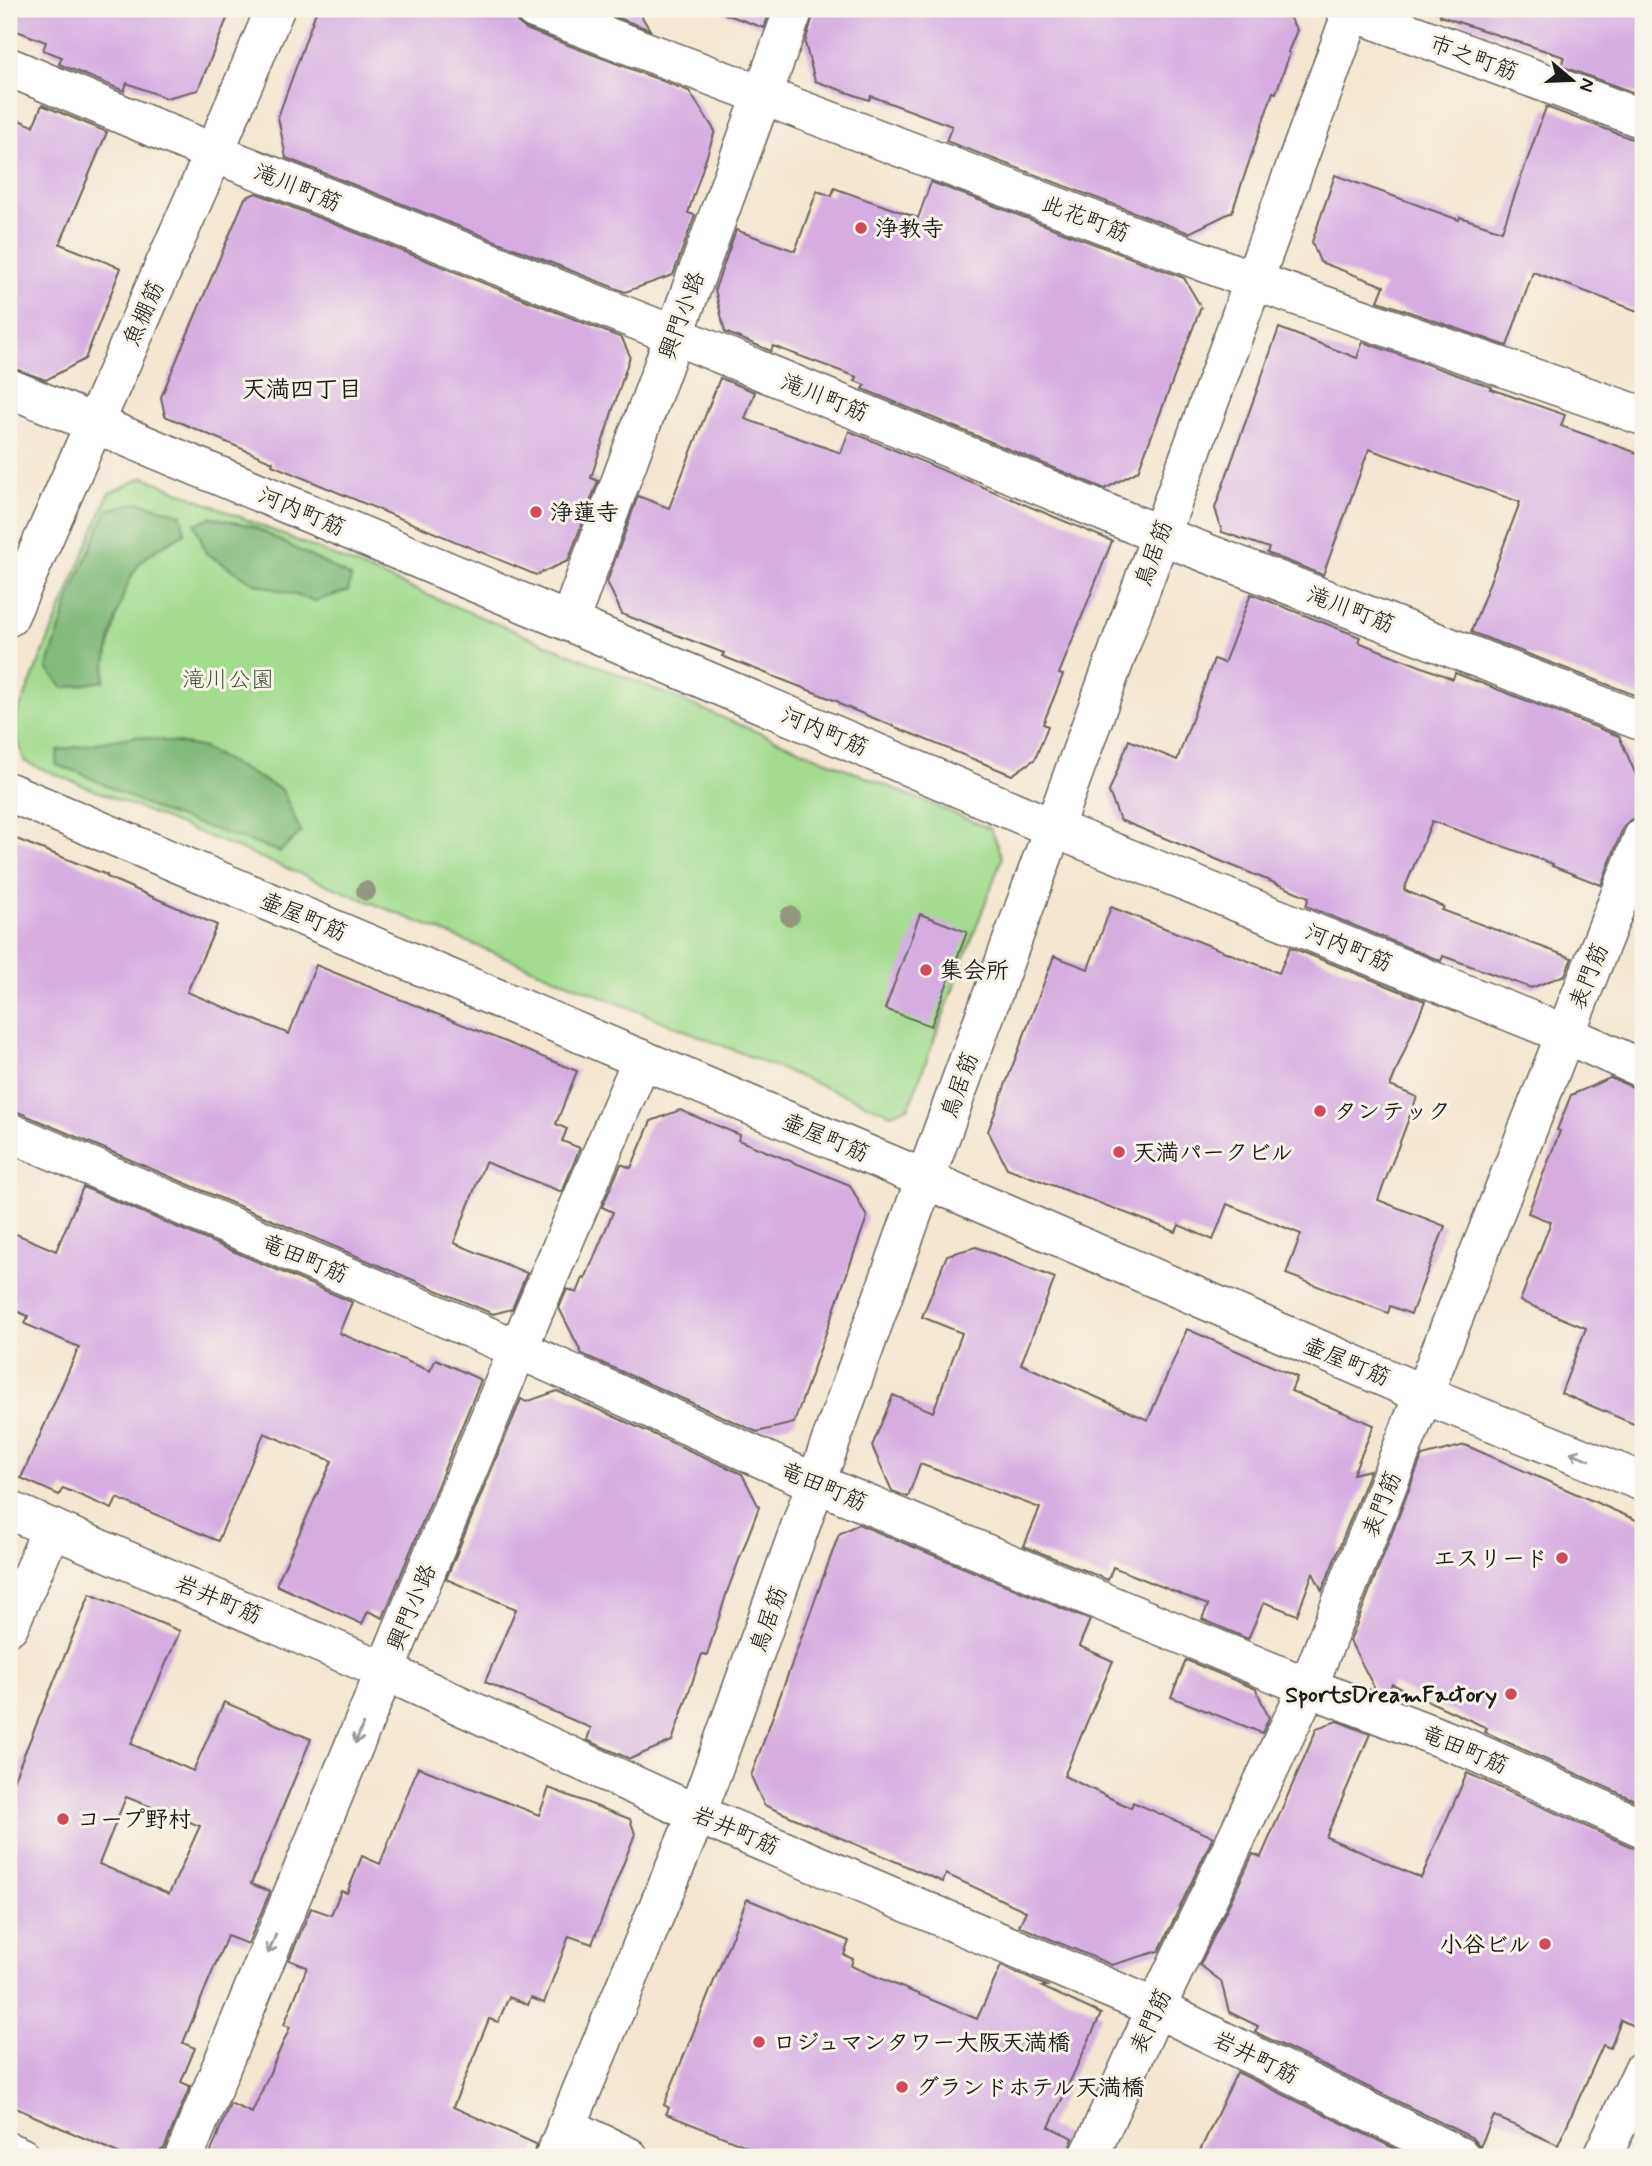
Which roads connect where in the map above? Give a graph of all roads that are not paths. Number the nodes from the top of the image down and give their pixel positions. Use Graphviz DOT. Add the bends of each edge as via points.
graph roads {
  1 [pos="275,9"];
  2 [pos="534,9"];
  3 [pos="794,9"];
  4 [pos="1350,10"];
  5 [pos="9,67"];
  6 [pos="762,96"];
  7 [pos="1643,119"];
  8 [pos="214,153"];
  9 [pos="1254,281"];
  10 [pos="674,335"];
  11 [pos="9,387"];
  12 [pos="1643,416"];
  13 [pos="93,425"];
  14 [pos="1160,535"];
  15 [pos="9,617"];
  16 [pos="569,622"];
  17 [pos="1643,722"];
  18 [pos="9,792"];
  19 [pos="1053,828"];
  20 [pos="1643,837"];
  21 [pos="1565,1034"];
  22 [pos="642,1059"];
  23 [pos="1643,1069"];
  24 [pos="9,1132"];
  25 [pos="925,1179"];
  26 [pos="518,1349"];
  27 [pos="1424,1395"];
  28 [pos="1643,1482"];
  29 [pos="816,1483"];
  30 [pos="9,1510"];
  31 [pos="52,1528"];
  32 [pos="9,1626"];
  33 [pos="385,1671"];
  34 [pos="1308,1687"];
  35 [pos="697,1814"];
  36 [pos="1643,1828"];
  37 [pos="1156,2008"];
  38 [pos="1643,2070"];
  39 [pos="560,2142"];
  40 [pos="9,2152"];
  41 [pos="21,2157"];
  42 [pos="184,2157"];
  43 [pos="629,2157"];
  44 [pos="1089,2157"];
  45 [pos="1461,2157"];
  46 [pos="1602,2157"];
  1 -- 8 [label="street, 魚棚筋"];
  2 -- 6 [label="street, 此花町筋"];
  3 -- 6 [label="street, 興門小路"];
  4 -- 7 [label="street, 市之町筋"];
  4 -- 9 [label="street, 鳥居筋"];
  5 -- 8 [label="street, 滝川町筋"];
  6 -- 9 [label="street, 此花町筋"];
  6 -- 10 [label="street, 興門小路"];
  8 -- 10 [label="street, 滝川町筋"];
  8 -- 13 [label="street, 魚棚筋"];
  9 -- 12 [label="street, 此花町筋"];
  9 -- 14 [label="street, 鳥居筋"];
  10 -- 14 [label="street, 滝川町筋"];
  10 -- 16 [label="street, 興門小路"];
  11 -- 13 [label="street, 河内町筋"];
  13 -- 15 [label="street, 魚棚筋"];
  13 -- 16 [label="street, 河内町筋"];
  14 -- 17 [label="street, 滝川町筋"];
  14 -- 19 [label="street, 鳥居筋"];
  16 -- 19 [label="street, 河内町筋"];
  18 -- 22 [label="street, 壷屋町筋"];
  19 -- 21 [label="street, 河内町筋"];
  19 -- 25 [label="street, 鳥居筋"];
  20 -- 21 [label="street, 表門筋"];
  21 -- 23 [label="street, 河内町筋"];
  21 -- 27 [label="street, 表門筋"];
  22 -- 25 [label="street, 壷屋町筋"];
  22 -- 26 [label="street, 興門小路"];
  24 -- 26 [label="street, 竜田町筋"];
  25 -- 27 [label="street, 壷屋町筋"];
  25 -- 29 [label="street, 鳥居筋"];
  26 -- 29 [label="street, 竜田町筋"];
  26 -- 33 [label="street, 興門小路"];
  28 -- 27 [label="street, 壷屋町筋, one-way"];
  27 -- 34 [label="street, 表門筋"];
  29 -- 34 [label="street, 竜田町筋"];
  29 -- 35 [label="street, 鳥居筋"];
  30 -- 31 [label="street, 岩井町筋"];
  31 -- 32 [label="street"];
  31 -- 33 [label="street, 岩井町筋"];
  33 -- 35 [label="street, 岩井町筋"];
  33 -- 42 [label="street, 興門小路, one-way"];
  34 -- 36 [label="street, 竜田町筋" via="1464,1747"];
  34 -- 37 [label="street, 表門筋"];
  35 -- 37 [label="street, 岩井町筋"];
  35 -- 39 [label="street, 鳥居筋"];
  37 -- 44 [label="street, 表門筋"];
  37 -- 45 [label="street, 岩井町筋"];
  38 -- 46 [label="street"];
  39 -- 43 [label="street"];
  40 -- 41 [label="street"];
}
